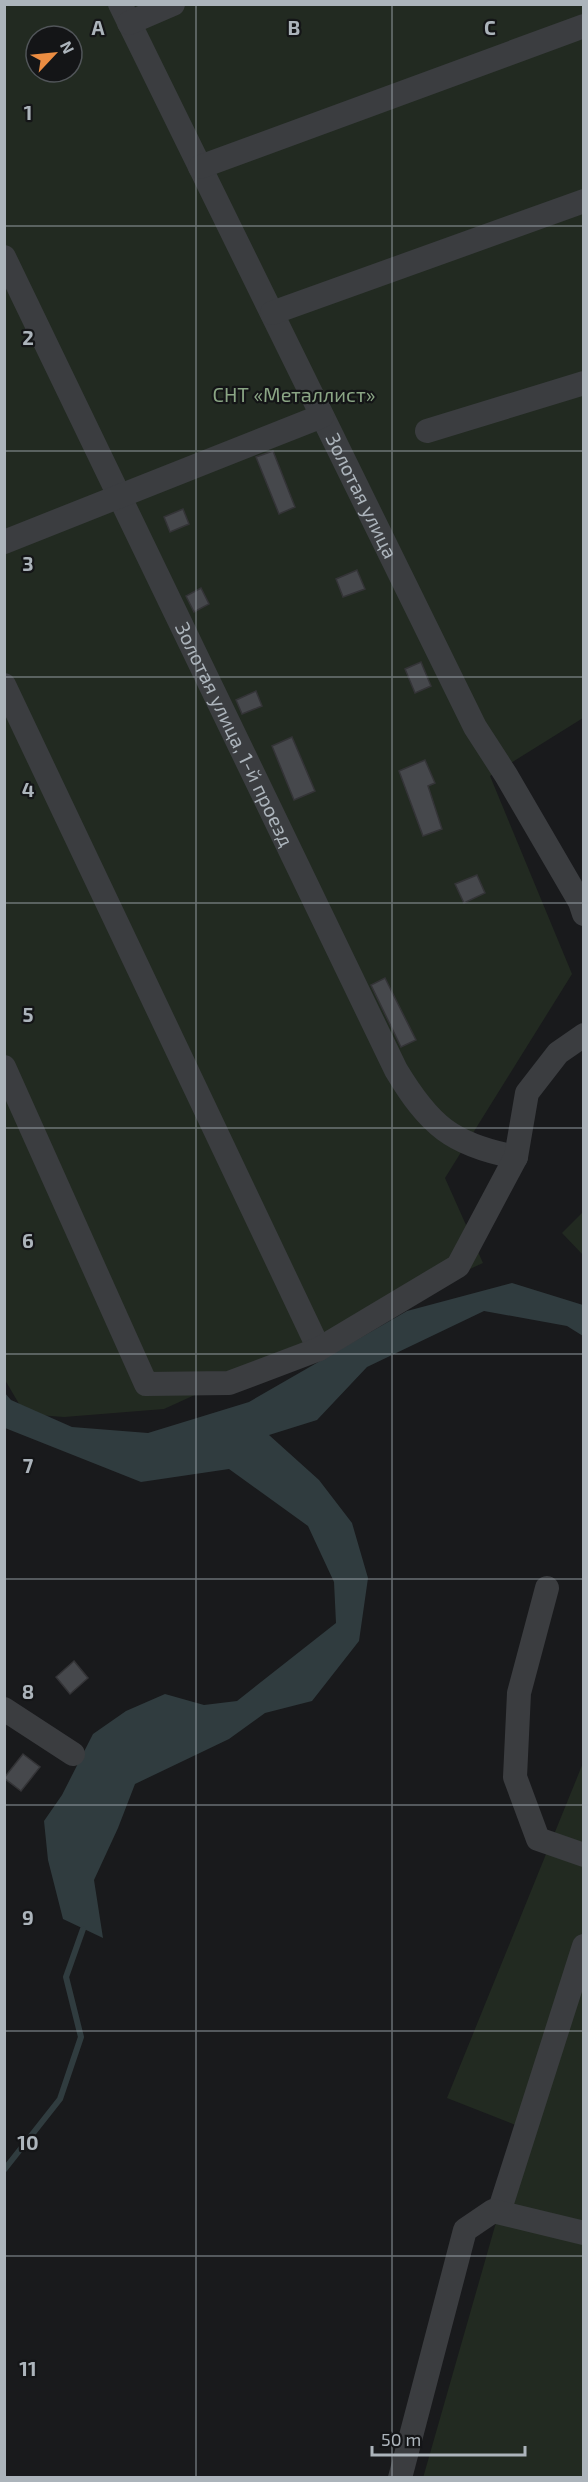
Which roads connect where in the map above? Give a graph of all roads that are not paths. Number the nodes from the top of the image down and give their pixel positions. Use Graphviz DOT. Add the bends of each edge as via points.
graph roads {
  1 [pos="173,4"];
  2 [pos="125,14"];
  3 [pos="584,26"];
  4 [pos="200,167"];
  5 [pos="584,201"];
  6 [pos="4,257"];
  7 [pos="272,313"];
  8 [pos="584,383"];
  9 [pos="322,416"];
  10 [pos="427,431"];
  11 [pos="119,496"];
  12 [pos="4,542"];
  13 [pos="4,685"];
  14 [pos="584,914"];
  15 [pos="584,1035"];
  16 [pos="4,1067"];
  17 [pos="516,1157"];
  18 [pos="319,1349"];
  19 [pos="547,1588"];
  20 [pos="4,1709"];
  21 [pos="73,1754"];
  22 [pos="584,1855"];
  23 [pos="584,1946"];
  24 [pos="499,2212"];
  25 [pos="584,2233"];
  26 [pos="403,2467"];
  27 [pos="382,2478"];
  1 -- 2 [label="street"];
  2 -- 4 [label="street, Золотая улица"];
  3 -- 4 [label="street"];
  4 -- 7 [label="street, Золотая улица"];
  5 -- 7 [label="street"];
  6 -- 11 [label="street, Золотая улица, 1-й проезд"];
  7 -- 9 [label="street, Золотая улица"];
  8 -- 10 [label="street"];
  9 -- 11 [label="street"];
  9 -- 14 [label="street, Золотая улица" via="475,727"];
  11 -- 12 [label="street"];
  11 -- 17 [label="street, Золотая улица, 1-й проезд" via="396,1070 415,1102 431,1119 464,1142"];
  13 -- 18 [label="street"];
  15 -- 17 [label="street" via="558,1053 527,1093"];
  16 -- 18 [label="street" via="146,1384 229,1383"];
  17 -- 18 [label="street" via="458,1266"];
  19 -- 22 [label="street" via="519,1693 515,1776 538,1839"];
  20 -- 21 [label="street"];
  23 -- 24 [label="street"];
  24 -- 25 [label="street"];
  24 -- 26 [label="street" via="493,2211 465,2230"];
  26 -- 27 [label="street"];
}
